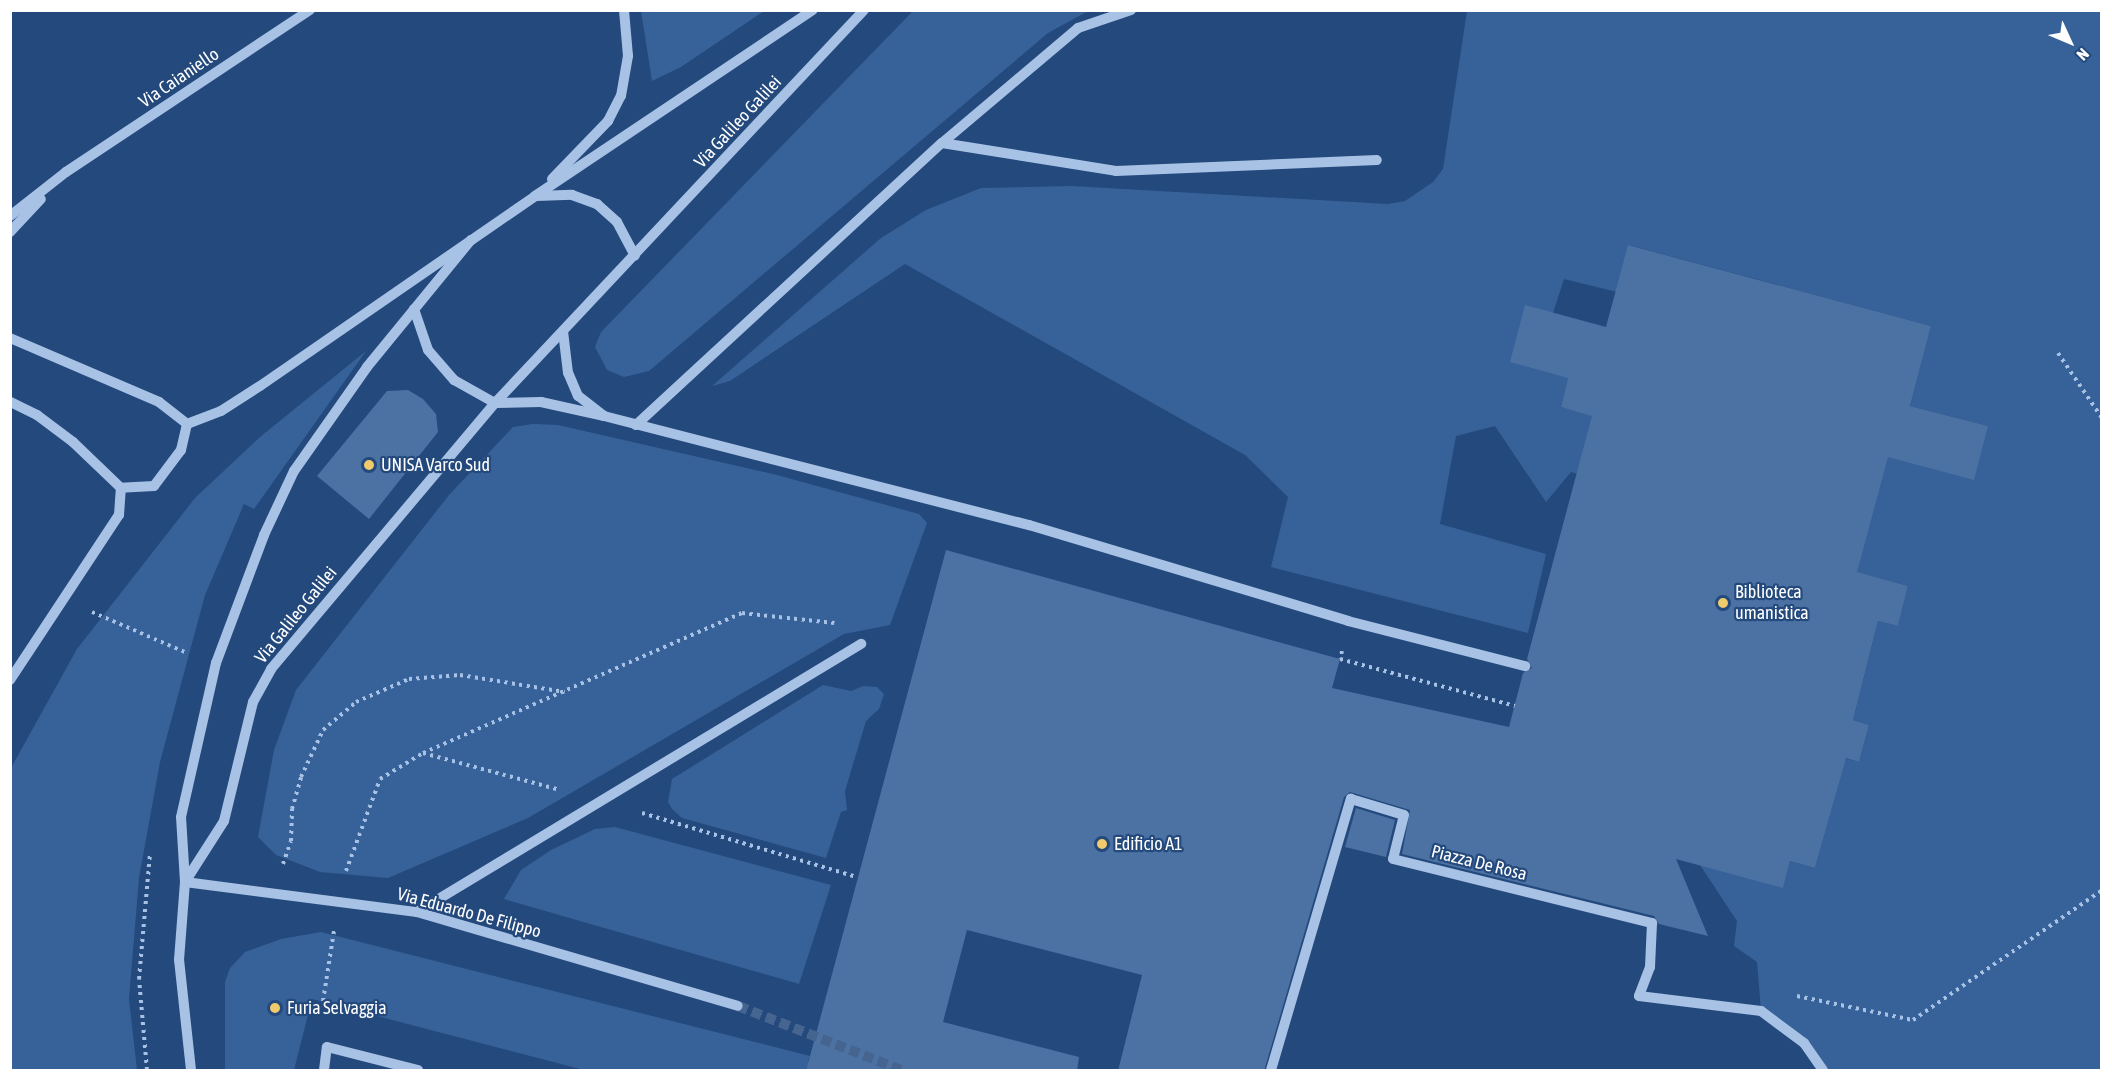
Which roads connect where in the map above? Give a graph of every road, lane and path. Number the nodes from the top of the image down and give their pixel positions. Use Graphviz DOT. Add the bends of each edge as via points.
graph roads {
  1 [pos="310,10"];
  2 [pos="624,10"];
  3 [pos="813,10"];
  4 [pos="864,10"];
  5 [pos="1131,10"];
  6 [pos="942,143"];
  7 [pos="1377,160"];
  8 [pos="66,172"];
  9 [pos="535,196"];
  10 [pos="10,216"];
  11 [pos="10,232"];
  12 [pos="471,240"];
  13 [pos="635,256"];
  14 [pos="414,309"];
  15 [pos="563,331"];
  16 [pos="10,338"];
  17 [pos="2058,353"];
  18 [pos="10,402"];
  19 [pos="495,403"];
  20 [pos="604,416"];
  21 [pos="2102,418"];
  22 [pos="187,424"];
  23 [pos="636,424"];
  24 [pos="121,488"];
  25 [pos="63,601"];
  26 [pos="861,644"];
  27 [pos="1340,659"];
  28 [pos="216,663"];
  29 [pos="1525,666"];
  30 [pos="10,680"];
  31 [pos="565,692"];
  32 [pos="1515,706"];
  33 [pos="185,882"];
  34 [pos="2102,890"];
  35 [pos="273,892"];
  36 [pos="338,902"];
  37 [pos="417,912"];
  38 [pos="1791,995"];
  39 [pos="323,1001"];
  40 [pos="738,1006"];
  41 [pos="191,1071"];
  42 [pos="324,1071"];
  43 [pos="418,1071"];
  44 [pos="1271,1071"];
  45 [pos="1823,1071"];
  1 -- 8 [label="street, Via Caianiello"];
  2 -- 9 [label="street" via="628,56 621,96 608,122"];
  3 -- 9 [label="street"];
  4 -- 13 [label="street, Via Galileo Galilei"];
  5 -- 6 [label="street" via="1078,28"];
  6 -- 7 [label="street" via="1116,171"];
  6 -- 23 [label="street"];
  8 -- 10 [label="street, Via Caianiello"];
  8 -- 11 [label="street, Via Caianiello"];
  9 -- 12 [label="street"];
  9 -- 13 [label="street" via="572,195 597,204 617,222"];
  12 -- 14 [label="street"];
  12 -- 22 [label="street" via="261,386 221,411"];
  13 -- 15 [label="street, Via Galileo Galilei"];
  14 -- 19 [label="street" via="428,350 454,380"];
  14 -- 28 [label="street" via="367,367 294,471 264,535"];
  15 -- 19 [label="street, Via Galileo Galilei"];
  15 -- 20 [label="street" via="568,374 578,396"];
  16 -- 22 [label="street" via="159,402"];
  17 -- 21 [label="path"];
  18 -- 24 [label="street" via="37,415 73,442"];
  19 -- 20 [label="street" via="541,402"];
  19 -- 33 [label="street, Via Galileo Galilei" via="271,669 253,702 224,821"];
  20 -- 23 [label="street"];
  22 -- 24 [label="street" via="181,450 154,486"];
  23 -- 29 [label="street" via="1029,525 1348,621"];
  24 -- 25 [label="street" via="119,515"];
  25 -- 28 [label="path"];
  25 -- 30 [label="street"];
  26 -- 31 [label="path" via="854,626 742,613"];
  26 -- 37 [label="street"];
  27 -- 32 [label="path"];
  28 -- 33 [label="street" via="181,817"];
  31 -- 35 [label="path" via="460,675 409,679 356,702 323,729 301,777 292,809 291,841"];
  31 -- 36 [label="path" via="423,753 380,779 350,856"];
  33 -- 35 [label="street, Via Eduardo De Filippo"];
  33 -- 41 [label="street" via="179,960"];
  34 -- 38 [label="path" via="1913,1020"];
  35 -- 36 [label="street, Via Eduardo De Filippo"];
  36 -- 37 [label="street, Via Eduardo De Filippo"];
  36 -- 39 [label="path"];
  37 -- 40 [label="street, Via Eduardo De Filippo"];
  42 -- 43 [label="street" via="327,1047"];
  44 -- 45 [label="street, Piazza De Rosa" via="1351,799 1404,815 1393,859 1652,922 1650,967 1639,996 1761,1011 1804,1043"];
}
